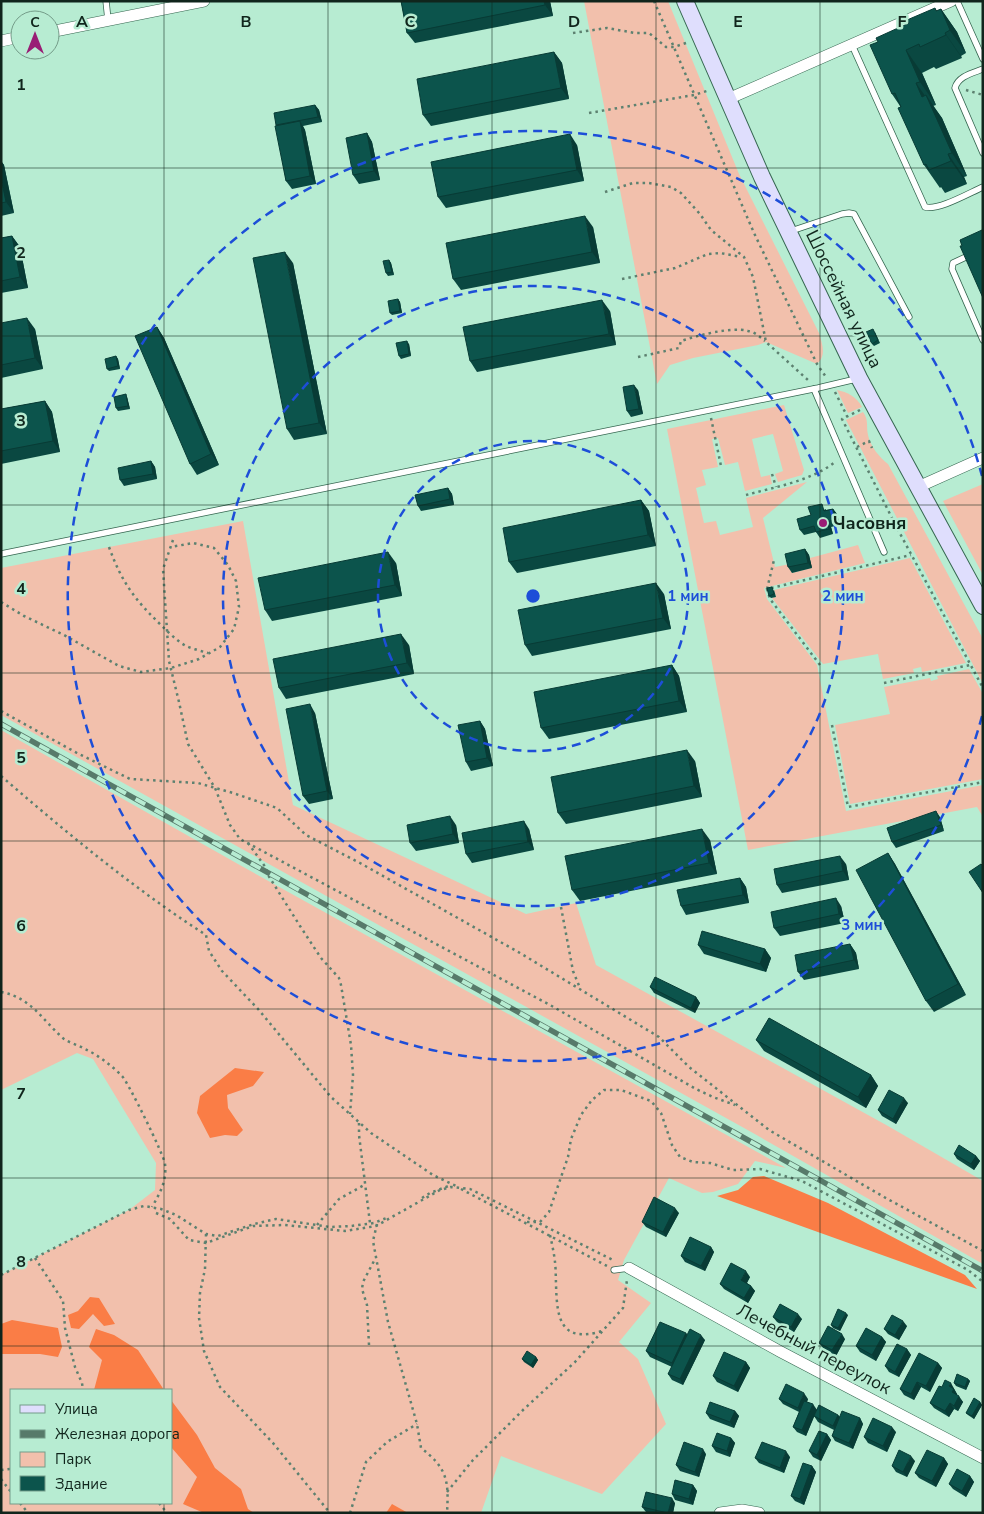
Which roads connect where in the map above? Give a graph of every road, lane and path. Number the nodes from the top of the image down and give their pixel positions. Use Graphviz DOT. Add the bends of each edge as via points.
graph roads {
  1 [pos="106,1"];
  2 [pos="204,1"];
  3 [pos="654,1"];
  4 [pos="951,1"];
  5 [pos="957,1"];
  6 [pos="687,2"];
  7 [pos="108,20"];
  8 [pos="60,30"];
  9 [pos="573,33"];
  10 [pos="701,38"];
  11 [pos="852,45"];
  12 [pos="674,47"];
  13 [pos="983,59"];
  14 [pos="983,69"];
  15 [pos="956,86"];
  16 [pos="725,93"];
  17 [pos="694,95"];
  18 [pos="983,95"];
  19 [pos="589,113"];
  20 [pos="983,153"];
  21 [pos="983,187"];
  22 [pos="605,192"];
  23 [pos="789,232"];
  24 [pos="983,249"];
  25 [pos="744,257"];
  26 [pos="622,279"];
  27 [pos="909,317"];
  28 [pos="855,328"];
  29 [pos="983,340"];
  30 [pos="766,342"];
  31 [pos="638,357"];
  32 [pos="864,371"];
  33 [pos="832,385"];
  34 [pos="816,388"];
  35 [pos="866,407"];
  36 [pos="709,410"];
  37 [pos="847,416"];
  38 [pos="857,447"];
  39 [pos="872,448"];
  40 [pos="983,458"];
  41 [pos="721,466"];
  42 [pos="829,467"];
  43 [pos="772,474"];
  44 [pos="776,486"];
  45 [pos="918,486"];
  46 [pos="746,495"];
  47 [pos="173,540"];
  48 [pos="109,547"];
  49 [pos="171,548"];
  50 [pos="884,552"];
  51 [pos="1,554"];
  52 [pos="912,555"];
  53 [pos="774,560"];
  54 [pos="767,589"];
  55 [pos="1,602"];
  56 [pos="983,606"];
  57 [pos="168,632"];
  58 [pos="209,654"];
  59 [pos="820,665"];
  60 [pos="970,665"];
  61 [pos="171,668"];
  62 [pos="884,683"];
  63 [pos="983,688"];
  64 [pos="1,711"];
  65 [pos="832,725"];
  66 [pos="1,776"];
  67 [pos="983,782"];
  68 [pos="215,788"];
  69 [pos="247,842"];
  70 [pos="561,907"];
  71 [pos="581,989"];
  72 [pos="1,992"];
  73 [pos="737,1106"];
  74 [pos="350,1114"];
  75 [pos="360,1123"];
  76 [pos="366,1184"];
  77 [pos="452,1185"];
  78 [pos="152,1207"];
  79 [pos="156,1213"];
  80 [pos="379,1221"];
  81 [pos="525,1222"];
  82 [pos="370,1223"];
  83 [pos="317,1225"];
  84 [pos="206,1234"];
  85 [pos="550,1235"];
  86 [pos="983,1251"];
  87 [pos="35,1258"];
  88 [pos="376,1258"];
  89 [pos="629,1268"];
  90 [pos="614,1270"];
  91 [pos="1,1275"];
  92 [pos="983,1282"];
  93 [pos="603,1331"];
  94 [pos="369,1345"];
  95 [pos="83,1389"];
  96 [pos="417,1424"];
  97 [pos="983,1458"];
  98 [pos="1,1479"];
  99 [pos="10,1491"];
  100 [pos="447,1492"];
  101 [pos="330,1513"];
  102 [pos="350,1513"];
  103 [pos="447,1513"];
  104 [pos="720,1513"];
  105 [pos="759,1513"];
  1 -- 7 [label="lane"];
  2 -- 7 [label="street"];
  3 -- 12 [label="path"];
  4 -- 11 [label="street"];
  5 -- 13 [label="lane"];
  6 -- 10 [label="main road, Шоссейная улица"];
  7 -- 8 [label="street"];
  9 -- 12 [label="path" via="607,28 649,33 666,47"];
  10 -- 12 [label="path"];
  10 -- 16 [label="main road, Шоссейная улица"];
  11 -- 16 [label="street"];
  11 -- 21 [label="lane" via="925,207 931,209"];
  12 -- 17 [label="path"];
  14 -- 15 [label="lane" via="962,78"];
  15 -- 18 [label="path"];
  15 -- 20 [label="lane" via="956,93"];
  16 -- 17 [label="path"];
  16 -- 23 [label="main road, Шоссейная улица"];
  17 -- 19 [label="path"];
  17 -- 33 [label="path" via="754,234 817,364"];
  22 -- 25 [label="path" via="633,183 649,183 682,192 711,230"];
  23 -- 27 [label="lane" via="842,214 854,214"];
  23 -- 32 [label="main road, Шоссейная улица"];
  24 -- 29 [label="lane" via="953,263 952,269"];
  25 -- 26 [label="path" via="708,254 675,268"];
  25 -- 30 [label="path" via="753,277"];
  28 -- 32 [label="path" via="868,351"];
  30 -- 31 [label="path" via="747,330 736,329 699,335 680,341 679,348"];
  30 -- 34 [label="path"];
  32 -- 33 [label="lane"];
  32 -- 45 [label="main road, Шоссейная улица"];
  33 -- 34 [label="lane"];
  33 -- 37 [label="path"];
  34 -- 36 [label="lane"];
  34 -- 50 [label="lane"];
  35 -- 37 [label="path"];
  36 -- 41 [label="path"];
  36 -- 51 [label="lane"];
  37 -- 38 [label="path" via="842,419"];
  38 -- 39 [label="path" via="869,441"];
  38 -- 52 [label="path"];
  40 -- 45 [label="street"];
  42 -- 44 [label="path"];
  43 -- 44 [label="path"];
  44 -- 46 [label="path"];
  45 -- 56 [label="main road, Шоссейная улица"];
  47 -- 49 [label="path"];
  48 -- 57 [label="path" via="130,592"];
  49 -- 57 [label="path" via="164,569"];
  49 -- 58 [label="path" via="193,543 214,548 236,581 239,607 234,629 220,648"];
  52 -- 54 [label="path"];
  52 -- 60 [label="path"];
  53 -- 54 [label="path"];
  54 -- 59 [label="path" via="770,598"];
  55 -- 61 [label="path" via="119,666 141,672"];
  57 -- 58 [label="path" via="185,645"];
  57 -- 61 [label="path"];
  58 -- 61 [label="path"];
  60 -- 62 [label="path"];
  60 -- 63 [label="path"];
  61 -- 68 [label="path" via="188,744"];
  64 -- 68 [label="path" via="130,779 198,783"];
  65 -- 67 [label="path" via="848,807"];
  66 -- 74 [label="path" via="75,840 206,935 209,951 222,971 258,1009 330,1097"];
  68 -- 69 [label="path" via="230,825 240,839"];
  68 -- 71 [label="path" via="276,808 306,835"];
  69 -- 73 [label="path" via="550,1005 696,1089"];
  69 -- 74 [label="path" via="321,958 339,978 351,1045"];
  70 -- 71 [label="path" via="573,971"];
  71 -- 73 [label="path" via="659,1037 688,1067"];
  72 -- 78 [label="path" via="15,995 65,1040 87,1050 124,1077 165,1163 162,1190"];
  73 -- 86 [label="path" via="769,1130"];
  74 -- 75 [label="path"];
  75 -- 76 [label="path"];
  75 -- 77 [label="path"];
  76 -- 82 [label="path"];
  76 -- 83 [label="path" via="339,1199"];
  77 -- 80 [label="path" via="430,1193"];
  77 -- 81 [label="path"];
  78 -- 84 [label="path" via="176,1215"];
  78 -- 87 [label="path" via="128,1210"];
  79 -- 89 [label="path" via="170,1219 189,1240 206,1243 253,1226 285,1225 345,1231 376,1226 440,1190 451,1187 470,1189"];
  80 -- 82 [label="path"];
  80 -- 88 [label="path" via="373,1241"];
  81 -- 85 [label="path"];
  81 -- 92 [label="path" via="540,1222 549,1212 581,1115 604,1090 621,1090 650,1101 660,1113 672,1146 680,1157 733,1170 760,1169 802,1181 968,1270"];
  82 -- 83 [label="path"];
  83 -- 84 [label="path" via="276,1219 218,1236"];
  84 -- 101 [label="path" via="199,1318 204,1351 220,1387 273,1442"];
  85 -- 90 [label="path"];
  85 -- 93 [label="path" via="562,1323 567,1329 584,1335"];
  87 -- 91 [label="path"];
  87 -- 95 [label="path" via="63,1301 65,1328"];
  88 -- 94 [label="path" via="362,1289 367,1305"];
  88 -- 96 [label="path" via="388,1322"];
  89 -- 90 [label="lane"];
  89 -- 93 [label="path" via="623,1308"];
  89 -- 97 [label="street, Лечебный переулок"];
  93 -- 100 [label="path" via="472,1460"];
  96 -- 100 [label="path" via="421,1448 434,1458 446,1476"];
  96 -- 102 [label="path" via="387,1442 366,1462"];
  98 -- 99 [label="path"];
  100 -- 103 [label="path"];
  104 -- 105 [label="street" via="742,1510"];
}
